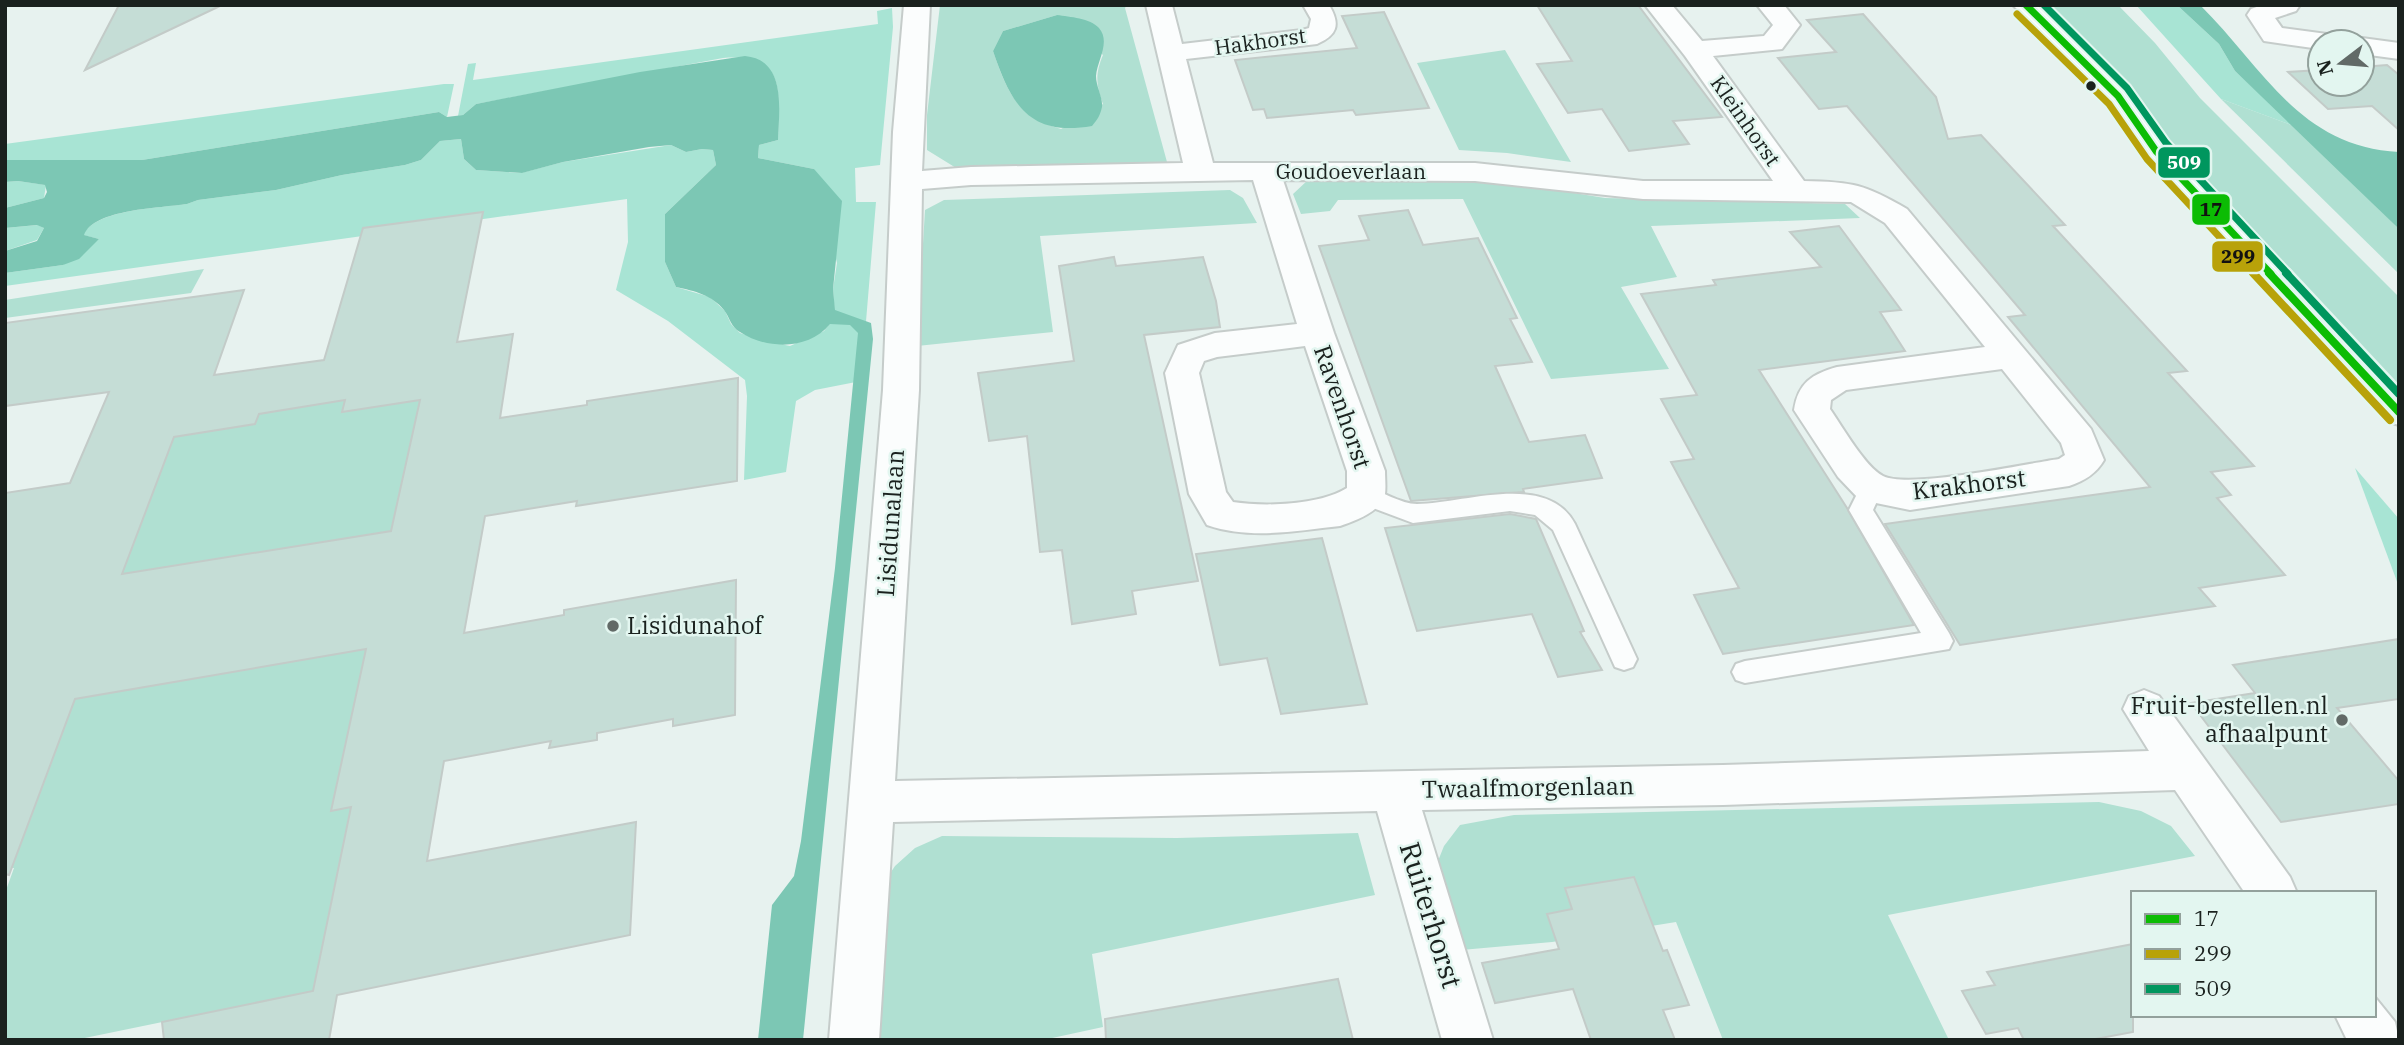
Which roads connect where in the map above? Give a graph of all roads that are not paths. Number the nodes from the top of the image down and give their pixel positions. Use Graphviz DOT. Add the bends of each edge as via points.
graph roads {
  1 [pos="916,5"];
  2 [pos="1158,5"];
  3 [pos="1316,5"];
  4 [pos="1658,5"];
  5 [pos="1770,5"];
  6 [pos="2026,5"];
  7 [pos="2287,5"];
  8 [pos="2306,38"];
  9 [pos="2376,48"];
  10 [pos="1695,50"];
  11 [pos="2399,51"];
  12 [pos="1170,54"];
  13 [pos="1265,171"];
  14 [pos="1200,172"];
  15 [pos="907,181"];
  16 [pos="1795,191"];
  17 [pos="1317,333"];
  18 [pos="2012,356"];
  19 [pos="2399,412"];
  20 [pos="1871,488"];
  21 [pos="1366,495"];
  22 [pos="1624,659"];
  23 [pos="1745,672"];
  24 [pos="2144,709"];
  25 [pos="2186,770"];
  26 [pos="1393,790"];
  27 [pos="870,802"];
  28 [pos="2272,891"];
  29 [pos="2361,1017"];
  30 [pos="854,1040"];
  31 [pos="1468,1040"];
  32 [pos="2377,1040"];
  1 -- 15 [label="street, Lisidunalaan"];
  2 -- 12 [label="street"];
  3 -- 12 [label="street, Hakhorst" via="1324,19 1322,32 1307,38"];
  4 -- 10 [label="street, Kleinhorst"];
  5 -- 10 [label="street, Kleinhorst" via="1787,25 1772,43"];
  6 -- 19 [label="street" via="2118,96 2156,151"];
  7 -- 8 [label="street" via="2260,15 2273,34"];
  9 -- 11 [label="street"];
  10 -- 16 [label="street, Kleinhorst"];
  12 -- 14 [label="street"];
  13 -- 14 [label="street, Goudoeverlaan"];
  13 -- 16 [label="street, Goudoeverlaan" via="1475,172 1643,190"];
  13 -- 17 [label="street, Ravenhorst"];
  14 -- 15 [label="street, Goudoeverlaan"];
  15 -- 27 [label="street, Lisidunalaan" via="901,390"];
  16 -- 18 [label="street, Krakhorst" via="1861,195 1896,216"];
  17 -- 21 [label="street, Ravenhorst" via="1366,471"];
  17 -- 21 [label="street, Ravenhorst" via="1215,345 1190,353 1182,373 1208,494 1221,514 1254,520 1340,511"];
  18 -- 20 [label="street" via="1837,379 1814,394 1812,410"];
  18 -- 20 [label="street, Krakhorst" via="2078,438 2085,460 2069,472 1910,496"];
  20 -- 23 [label="lane" via="1861,510 1940,641"];
  21 -- 22 [label="lane" via="1413,514 1510,502 1541,507 1563,524"];
  24 -- 25 [label="street"];
  25 -- 26 [label="street, Twaalfmorgenlaan"];
  25 -- 28 [label="street"];
  26 -- 27 [label="street, Twaalfmorgenlaan"];
  26 -- 31 [label="street, Ruiterhorst"];
  27 -- 30 [label="street, Lisidunalaan"];
  29 -- 32 [label="street"];
}
